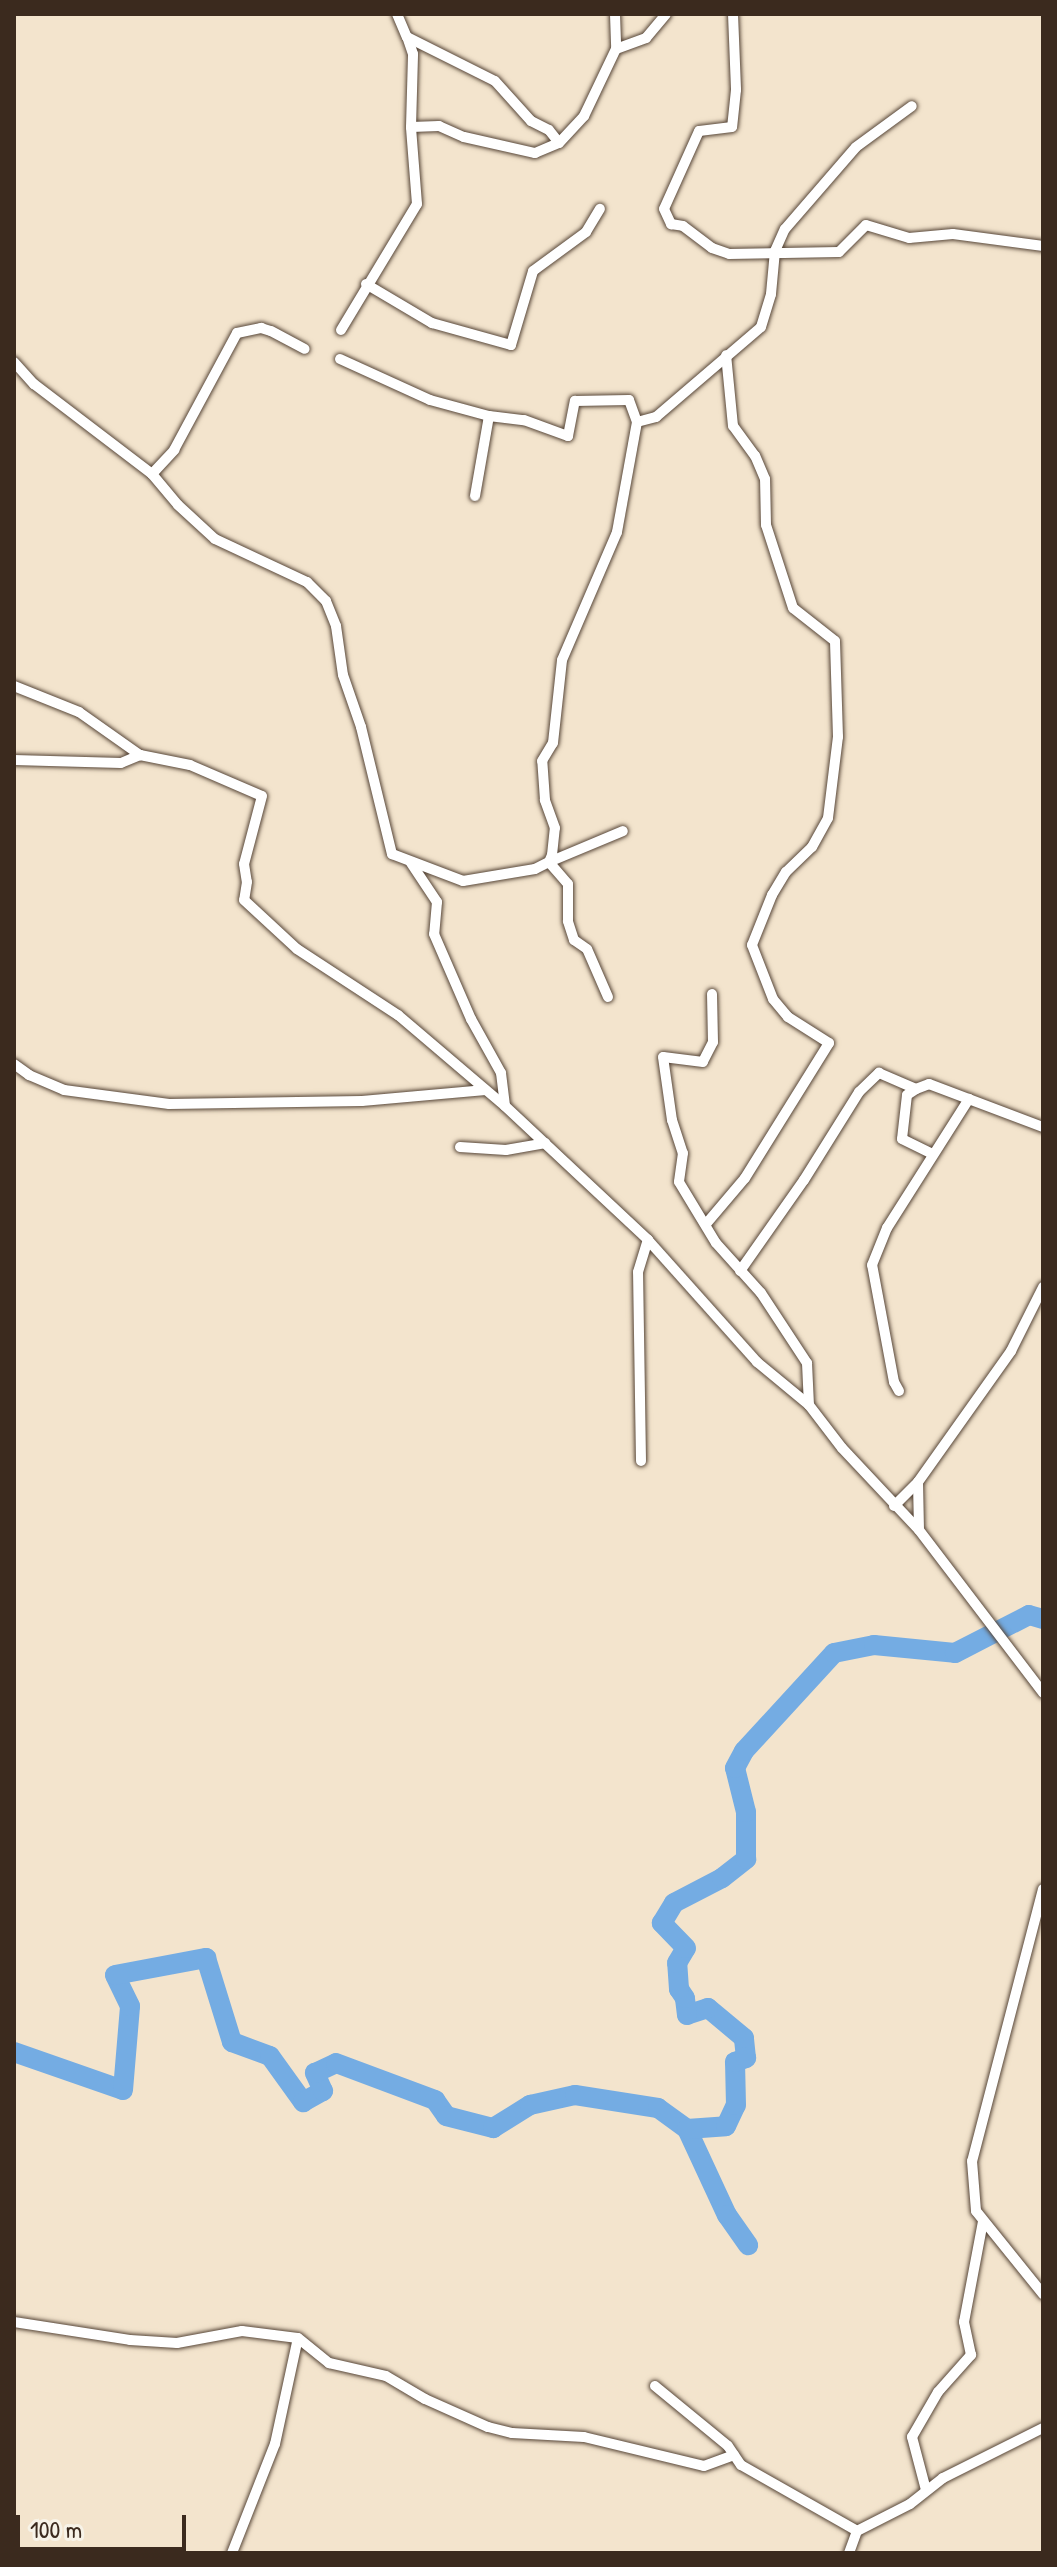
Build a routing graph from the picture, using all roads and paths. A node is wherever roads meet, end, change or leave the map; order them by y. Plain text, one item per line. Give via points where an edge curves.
1 (397, 14) edge
2 (615, 14) edge
3 (666, 14) edge
4 (733, 14) edge
5 (407, 37) junction
6 (616, 49) junction
7 (912, 106) dead end
8 (411, 127) junction
9 (559, 143) junction
10 (600, 209) dead end
11 (1043, 246) edge
12 (775, 251) junction
13 (366, 284) junction
14 (341, 330) dead end
15 (305, 349) dead end
16 (726, 355) junction
17 (340, 359) dead end
18 (14, 362) edge
19 (489, 416) junction
20 (637, 422) junction
21 (152, 474) junction
22 (475, 496) dead end
23 (14, 686) edge
24 (140, 755) junction
25 (14, 760) edge
26 (623, 831) dead end
27 (395, 854) junction
28 (549, 862) junction
29 (712, 994) dead end
30 (608, 997) dead end
31 (14, 1064) edge
32 (916, 1089) junction
33 (486, 1090) junction
34 (969, 1099) junction
35 (505, 1106) junction
36 (1043, 1127) edge
37 (545, 1143) junction
38 (460, 1147) dead end
39 (933, 1154) junction
40 (706, 1224) junction
41 (648, 1240) junction
42 (740, 1271) junction
43 (1043, 1287) edge
44 (899, 1391) dead end
45 (809, 1405) junction
46 (641, 1461) dead end
47 (918, 1482) junction
48 (894, 1506) junction
49 (919, 1530) junction
50 (1043, 1693) edge
51 (1043, 1889) edge
52 (983, 2221) junction
53 (1043, 2294) edge
54 (14, 2322) edge
55 (298, 2338) junction
56 (655, 2386) dead end
57 (1043, 2428) edge
58 (734, 2455) junction
59 (926, 2490) junction
60 (857, 2531) junction
61 (232, 2553) edge
62 (849, 2553) edge

1 - 5 street
2 - 6 street
3 - 6 street via 646,38
4 - 12 street via 732,127 699,131 664,209 671,224 683,226 712,248 729,254
5 - 8 street via 413,54
5 - 9 street via 495,81
6 - 9 street via 584,116
7 - 12 street via 856,147 785,229
8 - 9 street via 439,126 535,153
8 - 13 street via 417,204
10 - 13 street via 586,232 533,271 511,345 432,323
11 - 12 street via 953,234 909,238 866,225 839,252
12 - 16 street via 767,316 752,336
13 - 14 street
15 - 21 street via 261,328 237,333 174,450
16 - 20 street via 656,417
16 - 40 street via 733,426 765,479 766,525 793,608 835,641 838,737 828,818 812,847 772,895 752,945 773,999 788,1017 829,1043 745,1178
17 - 19 street via 430,400
18 - 21 street via 34,384
19 - 20 street via 524,420 568,436 575,401 629,400
19 - 22 street
20 - 28 street via 617,532 562,660 553,743 542,761 545,800 555,828
21 - 27 street via 215,539 307,582 326,601
23 - 24 street via 79,712
24 - 25 street via 121,763
24 - 33 street via 190,765 262,796 244,864 244,900 297,949 398,1015
26 - 28 street
27 - 28 street via 463,881
27 - 35 street via 416,865 421,882 437,902 434,934 501,1073
28 - 30 street via 568,884 574,940 587,949
29 - 40 street via 713,1042 703,1062 663,1057 672,1120 683,1153 679,1182
31 - 33 street via 64,1090 169,1104 362,1101
32 - 34 street via 929,1084
32 - 39 street via 907,1095 902,1139
32 - 42 street via 879,1073 859,1092
33 - 35 street
34 - 36 street
34 - 39 street
35 - 37 street
37 - 38 street via 506,1150
37 - 41 street
39 - 44 street via 887,1228 872,1265
40 - 42 street
41 - 45 street via 757,1362
41 - 46 street via 638,1272
42 - 45 street via 780,1319 807,1363
43 - 47 street via 1011,1351
45 - 48 street
47 - 48 street
47 - 49 street
48 - 49 street
49 - 50 street
51 - 52 street via 972,2161 976,2211
52 - 53 street
52 - 59 street via 964,2322 971,2355 938,2392 912,2437
54 - 55 street via 79,2335 177,2343 242,2331
55 - 58 street via 329,2363 386,2376 488,2427 584,2437 704,2466
55 - 61 street via 275,2444
56 - 58 street
57 - 59 street
58 - 60 street via 741,2465
59 - 60 street
60 - 62 street

